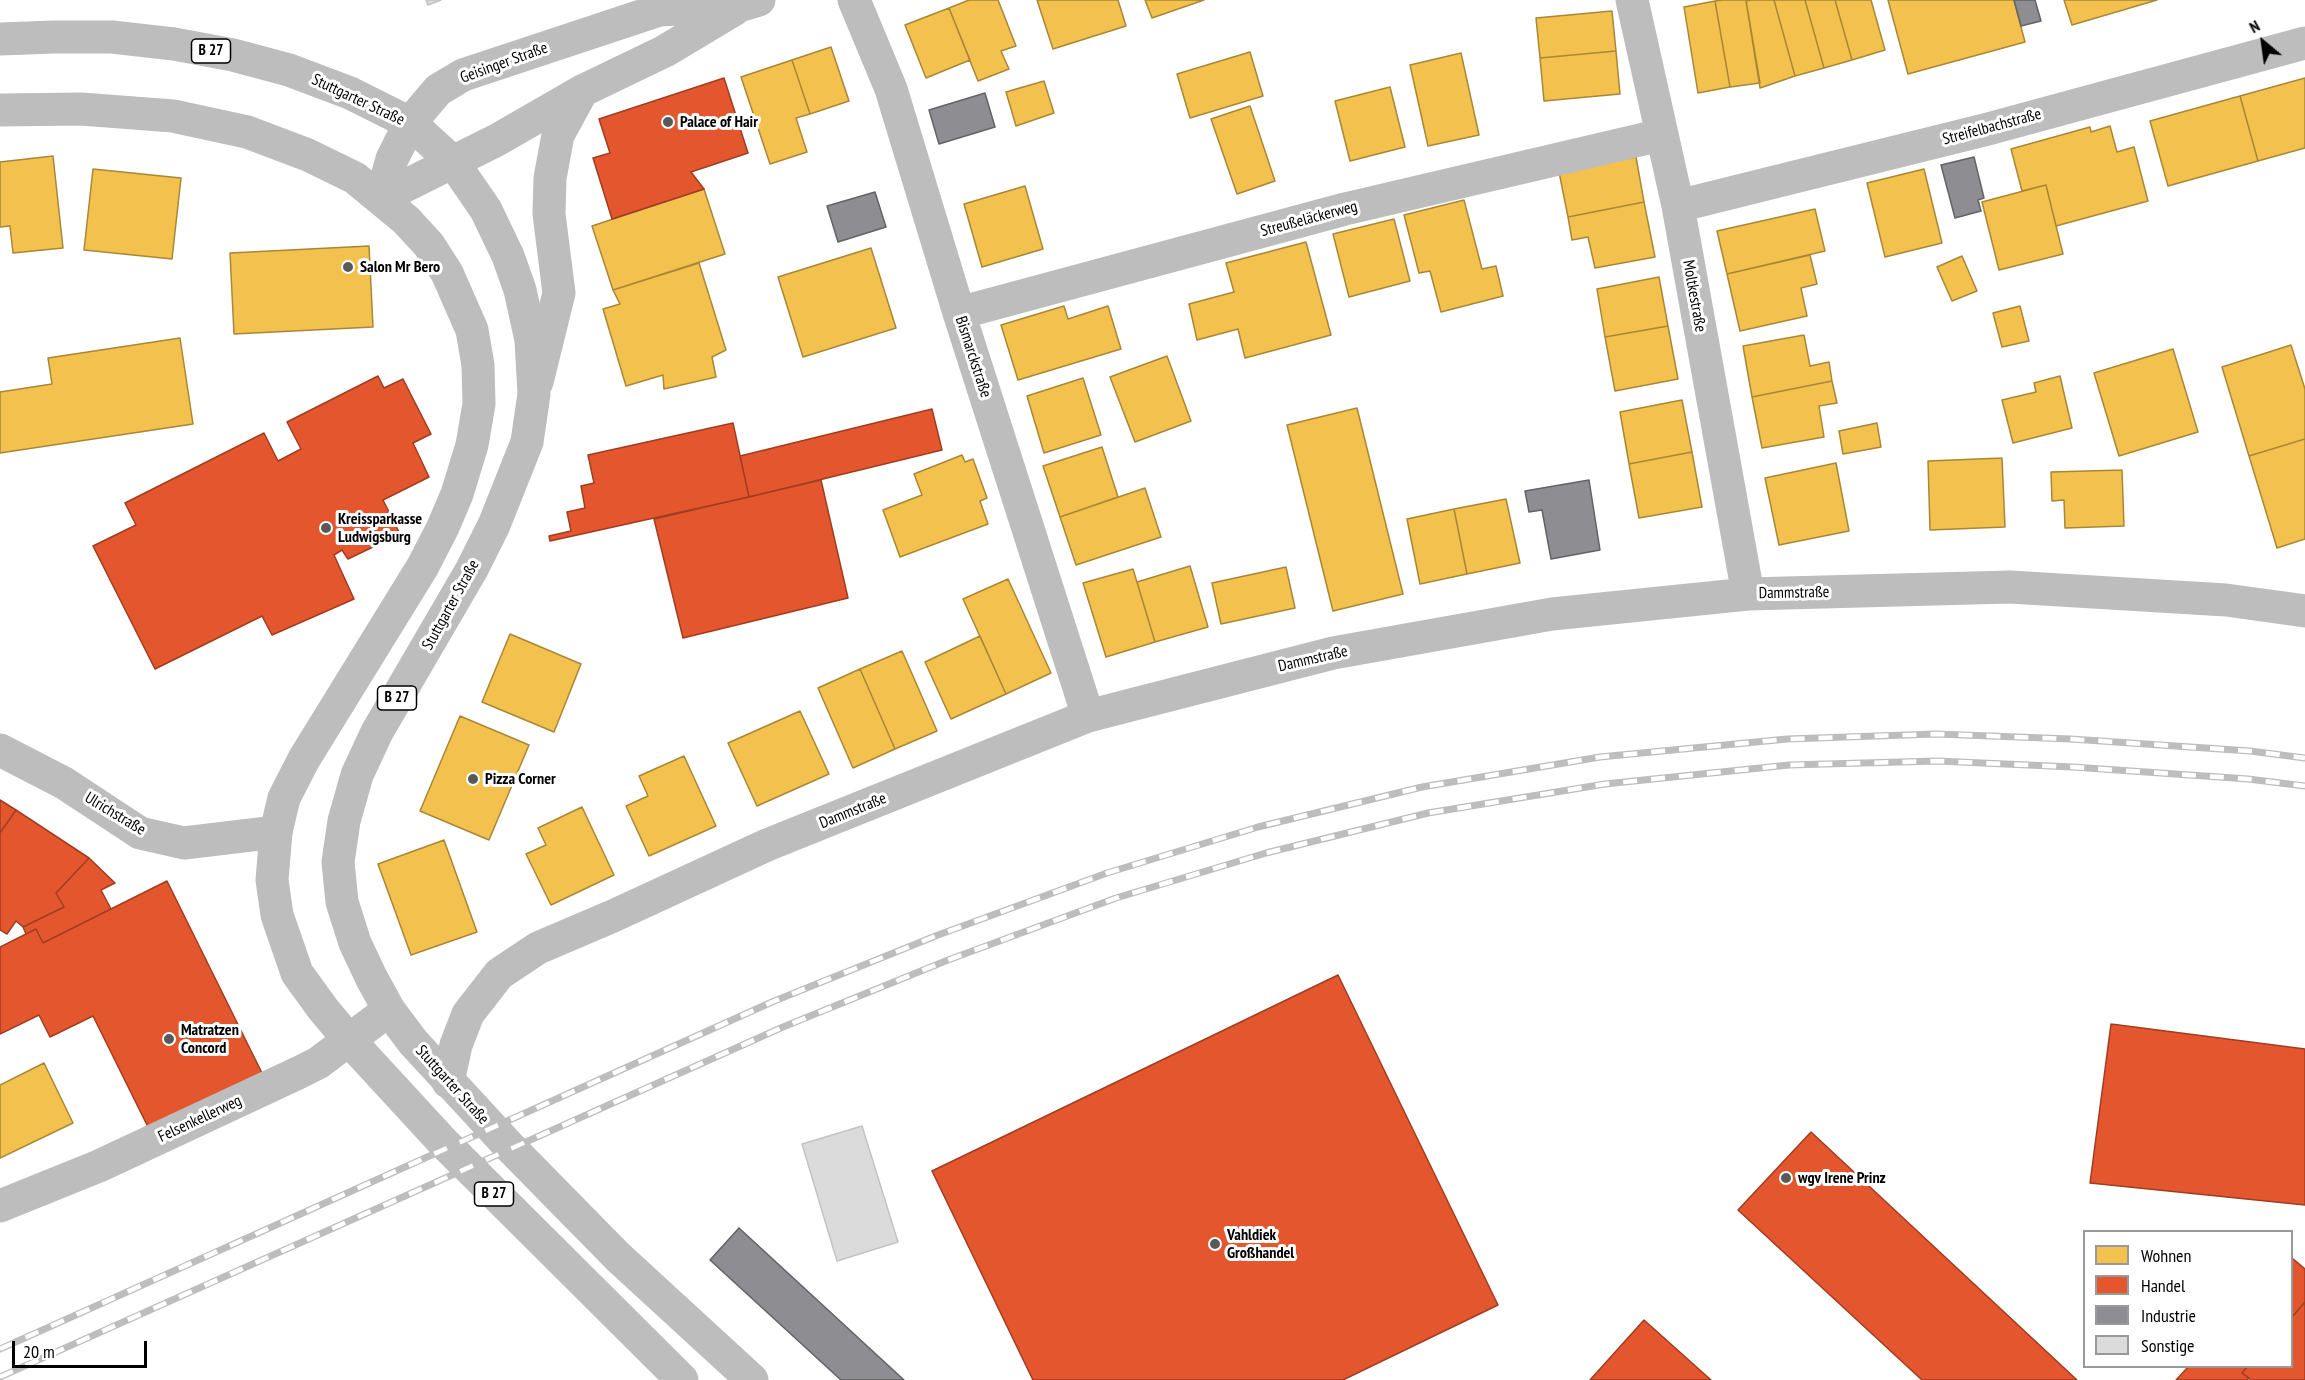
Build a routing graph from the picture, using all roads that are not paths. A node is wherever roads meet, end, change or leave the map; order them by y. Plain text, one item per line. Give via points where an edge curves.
1 (854, 0) edge
2 (1632, 0) edge
3 (749, 3) edge
4 (0, 39) edge
5 (2305, 43) edge
6 (582, 91) junction
7 (0, 110) edge
8 (410, 123) junction
9 (1661, 135) junction
10 (453, 162) junction
11 (381, 198) junction
12 (1678, 206) junction
13 (959, 312) junction
14 (534, 394) junction
15 (1749, 594) junction
16 (2305, 611) edge
17 (1088, 716) junction
18 (0, 750) edge
19 (276, 832) junction
20 (389, 1010) junction
21 (349, 1040) junction
22 (448, 1082) junction
23 (0, 1206) edge
24 (682, 1380) edge
25 (752, 1380) edge

1 - 13 street, Bismarckstraße via 891,89
2 - 9 street, Moltkestraße
3 - 6 street, Geisinger Straße via 665,51
3 - 8 street, Geisinger Straße via 659,10 481,68 438,90
4 - 8 street, Stuttgarter Straße / B 27 via 112,38 233,54 340,89
5 - 12 street, Streifelbachstraße via 1988,129
6 - 10 street, Geisinger Straße
6 - 14 street via 558,135 553,162 549,214 560,293
7 - 11 street, B 27 via 81,109 173,116 247,132 326,163
8 - 10 street, Stuttgarter Straße / B 27
8 - 11 street, Geisinger Straße via 392,159
9 - 12 street, Moltkestraße
9 - 13 street, Streußeläckerweg via 1345,209
10 - 11 street, Geisinger Straße
10 - 14 street, Stuttgarter Straße / B 27 via 486,210 520,290 531,340
11 - 19 street, B 27 via 429,245 463,306 478,365 479,404 472,445 443,527 304,759 284,798
12 - 15 street, Moltkestraße
13 - 17 street, Bismarckstraße
14 - 20 street, Stuttgarter Straße / B 27 via 527,442 494,525 377,732 357,775 344,821 339,862 342,902 355,943
15 - 16 street, Dammstraße via 2010,587 2226,600
15 - 17 street, Dammstraße via 1552,614 1333,653
17 - 22 street, Dammstraße via 767,845 538,948 499,974 468,1014
18 - 19 street, Ulrichstraße via 64,783 140,833 183,843
19 - 21 street, B 27 via 272,880 277,915 290,954 310,993
20 - 21 street, Felsenkellerweg
20 - 22 street, Stuttgarter Straße / B 27
21 - 23 street, Felsenkellerweg via 298,1074 99,1166
21 - 24 street, B 27 via 442,1141
22 - 25 street, Stuttgarter Straße / B 27 via 618,1257

